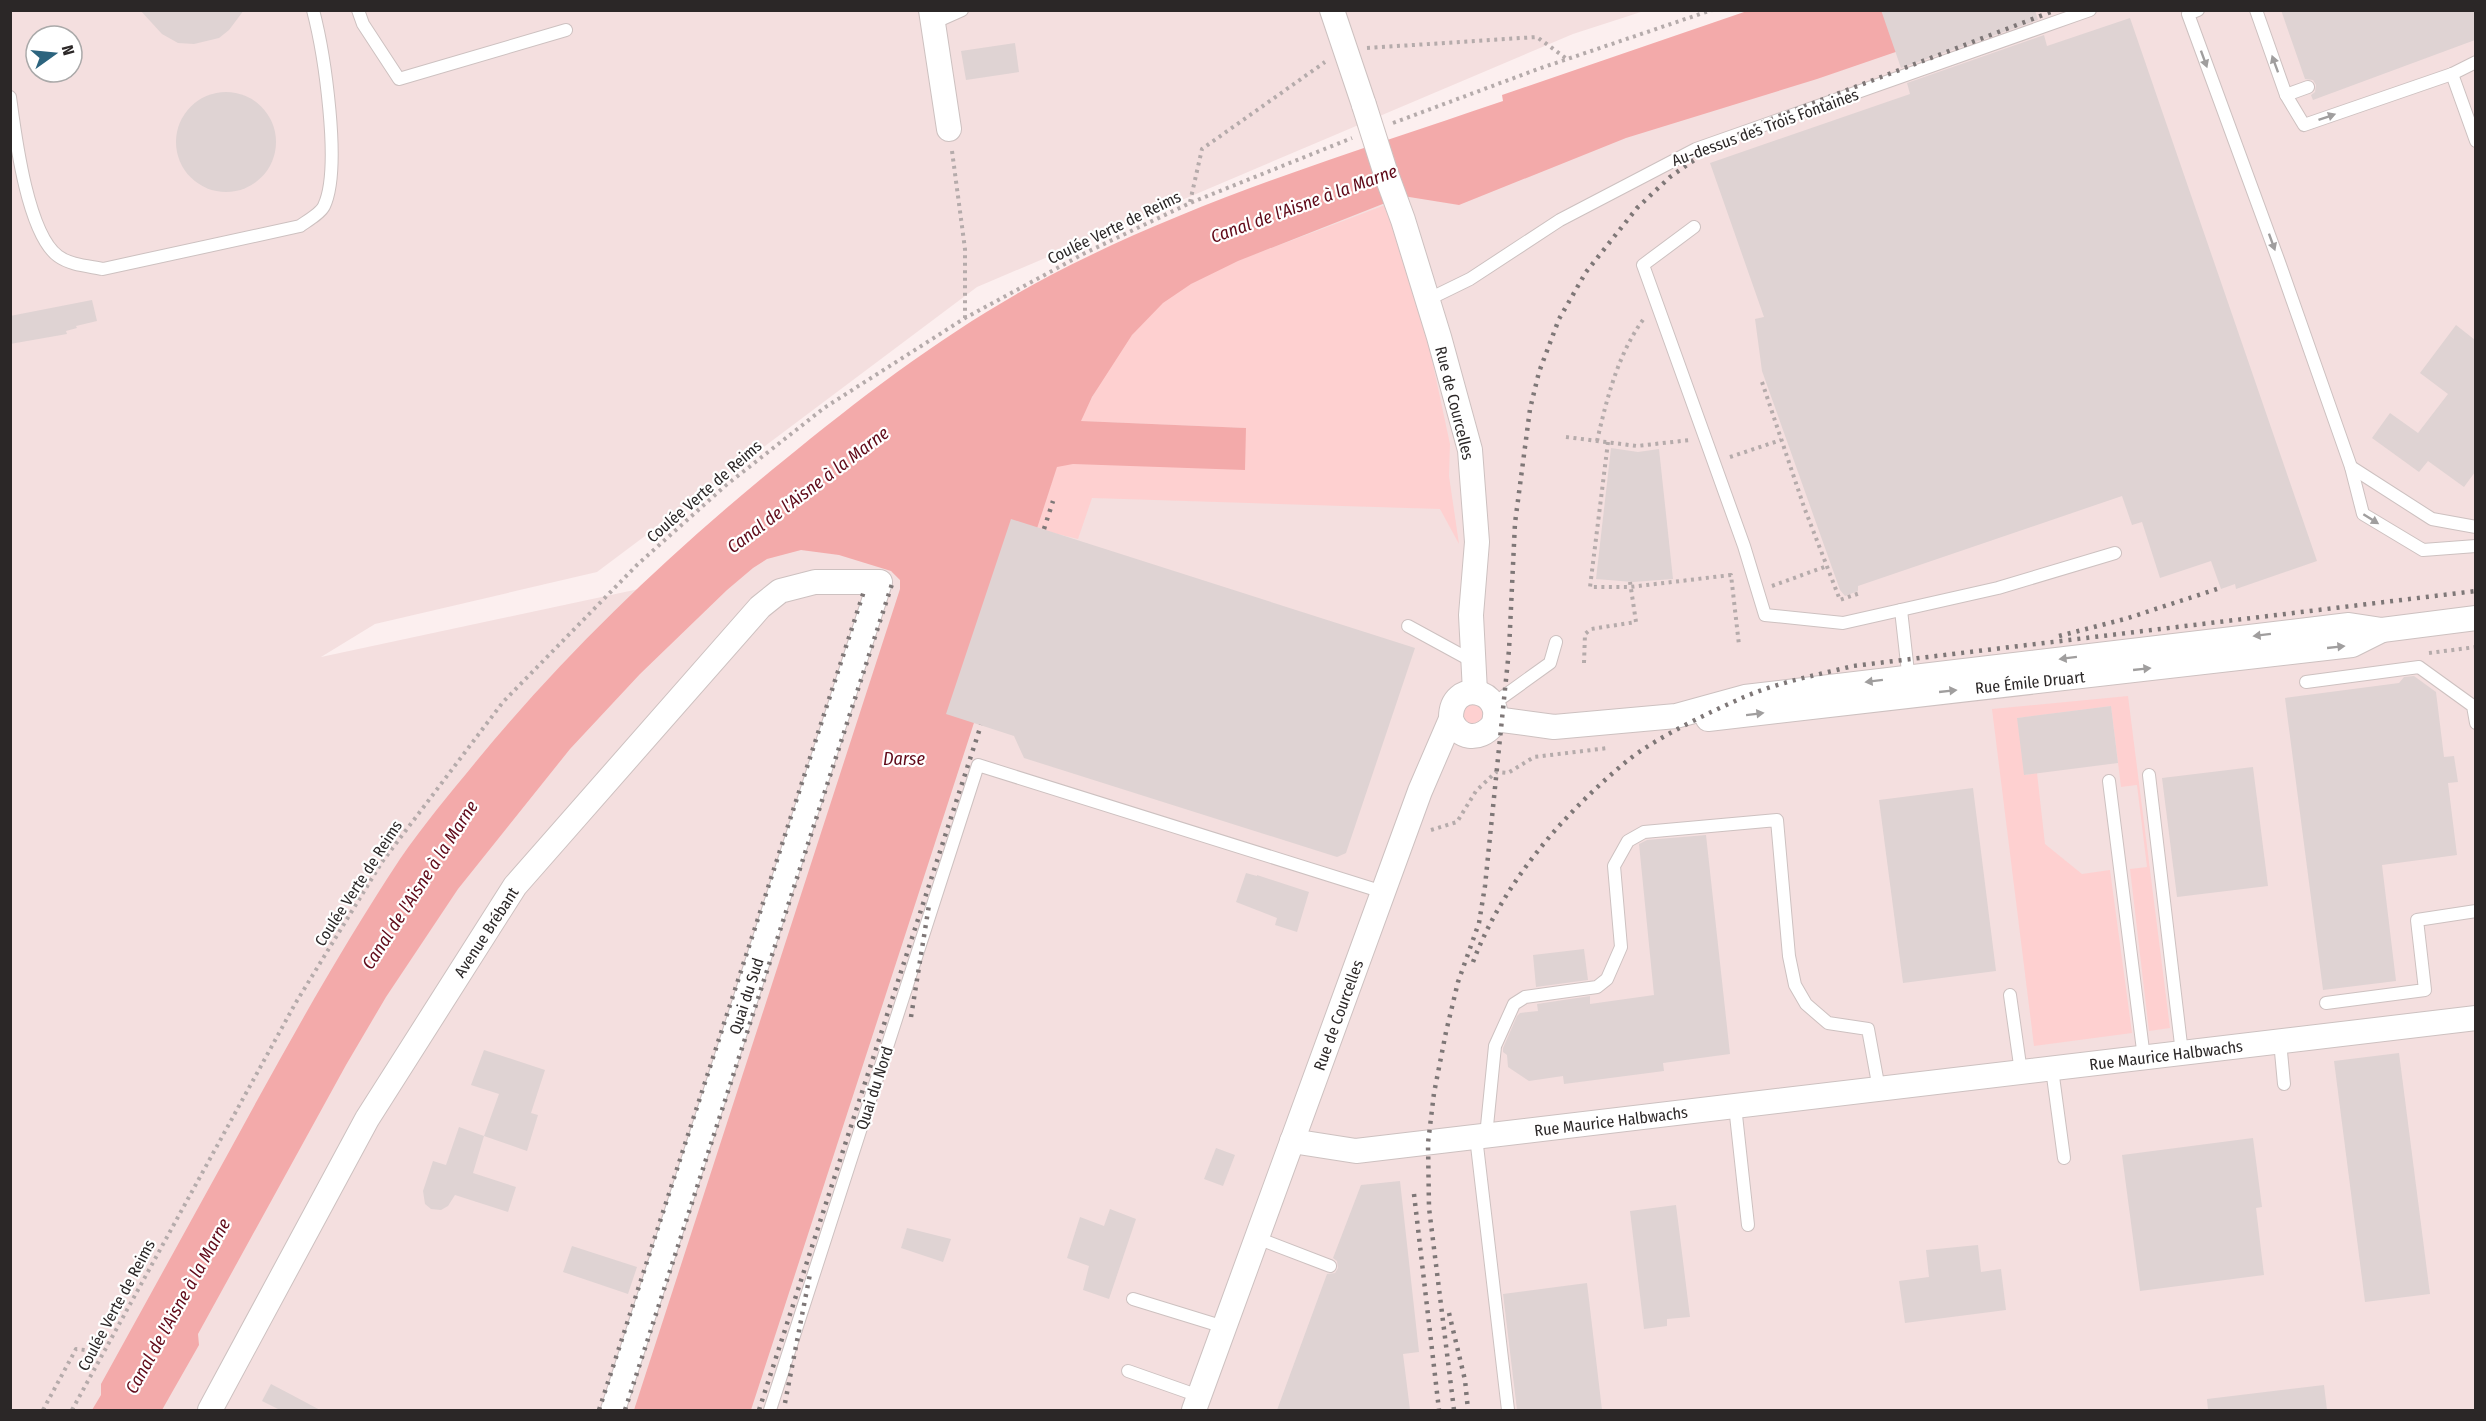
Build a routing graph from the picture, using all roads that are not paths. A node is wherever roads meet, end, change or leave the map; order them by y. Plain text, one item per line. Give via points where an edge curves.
1 (313, 10) edge
2 (358, 10) edge
3 (962, 10) edge
4 (1332, 10) edge
5 (2090, 10) edge
6 (2198, 10) edge
7 (2256, 10) edge
8 (932, 17) edge
9 (566, 30) dead end
10 (2475, 62) edge
11 (2452, 74) junction
12 (2308, 87) dead end
13 (2286, 95) junction
14 (10, 97) edge
15 (949, 129) road end
16 (2475, 141) edge
17 (1694, 227) dead end
18 (1427, 300) junction
19 (2351, 467) junction
20 (2475, 527) edge
21 (2475, 546) edge
22 (2115, 553) dead end
23 (880, 582) joint
24 (1901, 610) junction
25 (2475, 618) edge
26 (1408, 626) dead end
27 (1556, 642) dead end
28 (1474, 662) junction
29 (2306, 682) dead end
30 (1909, 686) junction
31 (1488, 705) junction
32 (1451, 719) junction
33 (2475, 723) edge
34 (1471, 737) junction
35 (2149, 776) dead end
36 (2109, 781) dead end
37 (1420, 791) junction
38 (1383, 892) junction
39 (2475, 911) edge
40 (2010, 995) dead end
41 (2326, 1003) dead end
42 (2475, 1018) edge
43 (2280, 1041) junction
44 (2182, 1053) junction
45 (2144, 1058) junction
46 (2052, 1069) junction
47 (2021, 1072) junction
48 (2284, 1084) dead end
49 (1879, 1089) junction
50 (1735, 1106) junction
51 (1481, 1137) junction
52 (1292, 1141) junction
53 (2064, 1158) dead end
54 (1748, 1225) dead end
55 (1257, 1238) junction
56 (1330, 1266) dead end
57 (1133, 1299) dead end
58 (1224, 1327) junction
59 (1128, 1371) dead end
60 (1196, 1403) edge
61 (210, 1410) edge
62 (613, 1410) edge
63 (770, 1410) edge
64 (1508, 1410) edge

1 - 14 lane via 322,47 333,169 324,207 300,226 103,269 58,256 44,237 32,209 19,160
2 - 9 lane via 399,79
3 - 8 lane
4 - 18 street, Rue de Courcelles, bridge
5 - 18 lane, Au-dessus des Trois Fontaines via 1696,149 1560,219 1470,279
6 -> 19 lane via 2188,14
13 -> 7 lane
8 - 15 street
10 - 11 lane
13 -> 11 lane via 2304,125
11 - 16 lane
12 - 13 lane
17 - 24 lane via 1643,265 1765,615 1844,623
18 - 28 street, Rue de Courcelles via 1470,450 1477,542 1471,615
19 - 20 lane via 2432,519
19 -> 21 lane via 2362,514 2423,550
22 - 24 lane via 1998,588
23 - 61 street, Avenue Brébant via 815,582 780,591 766,602 515,886 367,1119
23 - 62 street, Quai du Sud
24 - 30 lane
25 - 30 street, Rue Émile Druart via 2382,630 2352,645
26 - 28 lane
27 - 31 lane via 1550,663
28 - 31 street, Rue de Courcelles
29 - 33 lane via 2419,667 2473,706
30 - 31 street, Rue Émile Druart via 1696,721 1676,716 1554,727
31 - 32 street, Rue de Courcelles via 1463,694 1454,701
31 - 34 street, Rue de Courcelles via 1493,725 1484,734
32 - 34 street via 1458,731
32 - 37 street, Rue de Courcelles
34 - 37 street, Rue de Courcelles
35 - 44 lane
36 - 45 lane
37 - 38 street, Rue de Courcelles
38 - 52 street, Rue de Courcelles
38 - 63 lane, Quai du Nord via 978,765
39 - 41 lane via 2417,920 2425,990
40 - 47 lane
42 - 43 street, Rue Maurice Halbwachs
43 - 44 street, Rue Maurice Halbwachs
43 - 48 lane
44 - 45 street, Rue Maurice Halbwachs
45 - 46 street, Rue Maurice Halbwachs
46 - 47 street, Rue Maurice Halbwachs
46 - 53 lane
47 - 49 street, Rue Maurice Halbwachs
49 - 50 street, Rue Maurice Halbwachs
49 - 51 lane via 1868,1029 1828,1023 1806,1004 1795,985 1778,820 1644,832 1628,841 1614,866 1621,947 1607,979 1597,987 1525,998 1514,1004 1495,1046
50 - 51 street, Rue Maurice Halbwachs
50 - 54 lane
51 - 52 street, Rue Maurice Halbwachs via 1356,1151
51 - 64 lane
52 - 55 street, Rue de Courcelles
55 - 56 lane
55 - 58 street, Rue de Courcelles
57 - 58 lane
58 - 60 street, Rue de Courcelles
59 - 60 lane, Rue de Courcelles

